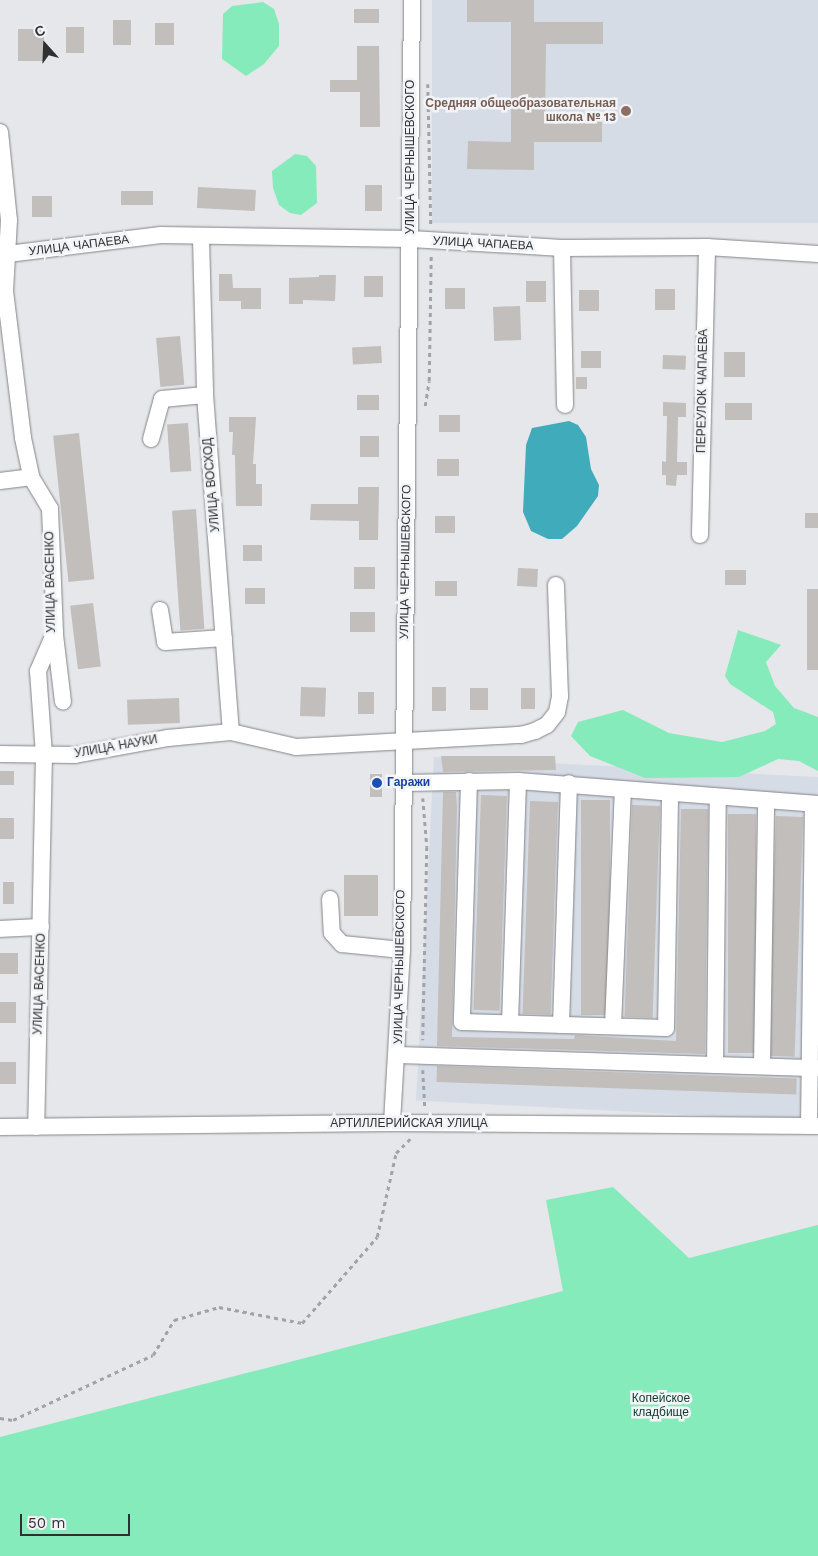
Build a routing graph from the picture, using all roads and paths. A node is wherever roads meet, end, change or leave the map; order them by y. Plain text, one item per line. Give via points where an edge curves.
1 (412, 0) edge
2 (428, 78) dead end
3 (0, 132) edge
4 (201, 238) junction
5 (411, 239) junction
6 (431, 242) junction
7 (707, 247) junction
8 (562, 248) junction
9 (818, 254) edge
10 (5, 255) edge
11 (204, 395) junction
12 (565, 405) dead end
13 (423, 412) dead end
14 (151, 439) dead end
15 (31, 477) junction
16 (0, 481) edge
17 (700, 535) dead end
18 (556, 585) dead end
19 (160, 610) dead end
20 (55, 632) junction
21 (224, 638) junction
22 (63, 702) dead end
23 (231, 732) junction
24 (403, 741) junction
25 (0, 754) edge
26 (44, 754) junction
27 (518, 780) junction
28 (469, 781) junction
29 (402, 782) junction
30 (421, 782) junction
31 (569, 783) junction
32 (623, 790) junction
33 (670, 793) junction
34 (718, 798) junction
35 (766, 801) junction
36 (815, 804) edge
37 (330, 899) dead end
38 (42, 927) junction
39 (0, 929) edge
40 (402, 950) junction
41 (510, 1023) junction
42 (561, 1025) junction
43 (613, 1026) junction
44 (398, 1055) junction
45 (423, 1056) junction
46 (715, 1065) junction
47 (762, 1066) junction
48 (814, 1068) edge
49 (392, 1123) junction
50 (425, 1124) junction
51 (813, 1126) edge
52 (0, 1127) edge
53 (36, 1127) junction
54 (0, 1418) edge

1 - 5 street, УЛИЦА ЧЕРНЫШЕВСКОГО
2 - 6 path
3 - 10 street, УЛИЦА ВАСЕНКО
4 - 5 street, УЛИЦА ЧАПАЕВА
4 - 10 street, УЛИЦА ЧАПАЕВА via 161,236
4 - 11 street, УЛИЦА ВОСХОД
5 - 6 street, УЛИЦА ЧАПАЕВА
5 - 24 street, УЛИЦА ЧЕРНЫШЕВСКОГО
6 - 8 street, УЛИЦА ЧАПАЕВА
6 - 13 path via 429,381
7 - 8 street, УЛИЦА ЧАПАЕВА
7 - 9 street, УЛИЦА ЧАПАЕВА
7 - 17 street, ПЕРЕУЛОК ЧАПАЕВА
8 - 12 street
10 - 15 street, УЛИЦА ВАСЕНКО via 5,290 23,438
11 - 14 street via 162,399
11 - 21 street, УЛИЦА ВОСХОД
15 - 16 street
15 - 20 street, УЛИЦА ВАСЕНКО via 50,509
18 - 24 street, УЛИЦА НАУКИ via 560,696 557,712 548,725 521,735
19 - 21 street via 165,642
20 - 22 street
20 - 26 street, УЛИЦА ВАСЕНКО via 38,670
21 - 23 street, УЛИЦА ВОСХОД
23 - 24 street, УЛИЦА НАУКИ via 296,747
23 - 26 street, УЛИЦА НАУКИ via 168,738 75,755
24 - 29 street, УЛИЦА ЧЕРНЫШЕВСКОГО
25 - 26 street, УЛИЦА НАУКИ
26 - 38 street, УЛИЦА ВАСЕНКО
27 - 28 street
27 - 31 street
27 - 41 street
28 - 30 street
28 - 41 street via 462,1022
29 - 30 street
29 - 40 street, УЛИЦА ЧЕРНЫШЕВСКОГО
30 - 45 path via 428,847
31 - 32 street
31 - 42 street
32 - 33 street
32 - 43 street
33 - 34 street
33 - 43 street via 666,1028
34 - 35 street
34 - 46 street
35 - 36 street
35 - 47 street
36 - 48 street
37 - 40 street via 332,933 342,944
38 - 39 street
38 - 53 street, УЛИЦА ВАСЕНКО
40 - 44 street, УЛИЦА ЧЕРНЫШЕВСКОГО
41 - 42 street
42 - 43 street
44 - 45 street
44 - 49 street, УЛИЦА ЧЕРНЫШЕВСКОГО
45 - 46 street
45 - 50 path
46 - 47 street
47 - 48 street
48 - 51 street
49 - 50 street, АРТИЛЛЕРИЙСКАЯ УЛИЦА
49 - 53 street, АРТИЛЛЕРИЙСКАЯ УЛИЦА
50 - 51 street, АРТИЛЛЕРИЙСКАЯ УЛИЦА
50 - 54 path via 396,1153 377,1237 302,1323 220,1307 174,1320 153,1355 13,1420
52 - 53 street, АРТИЛЛЕРИЙСКАЯ УЛИЦА

